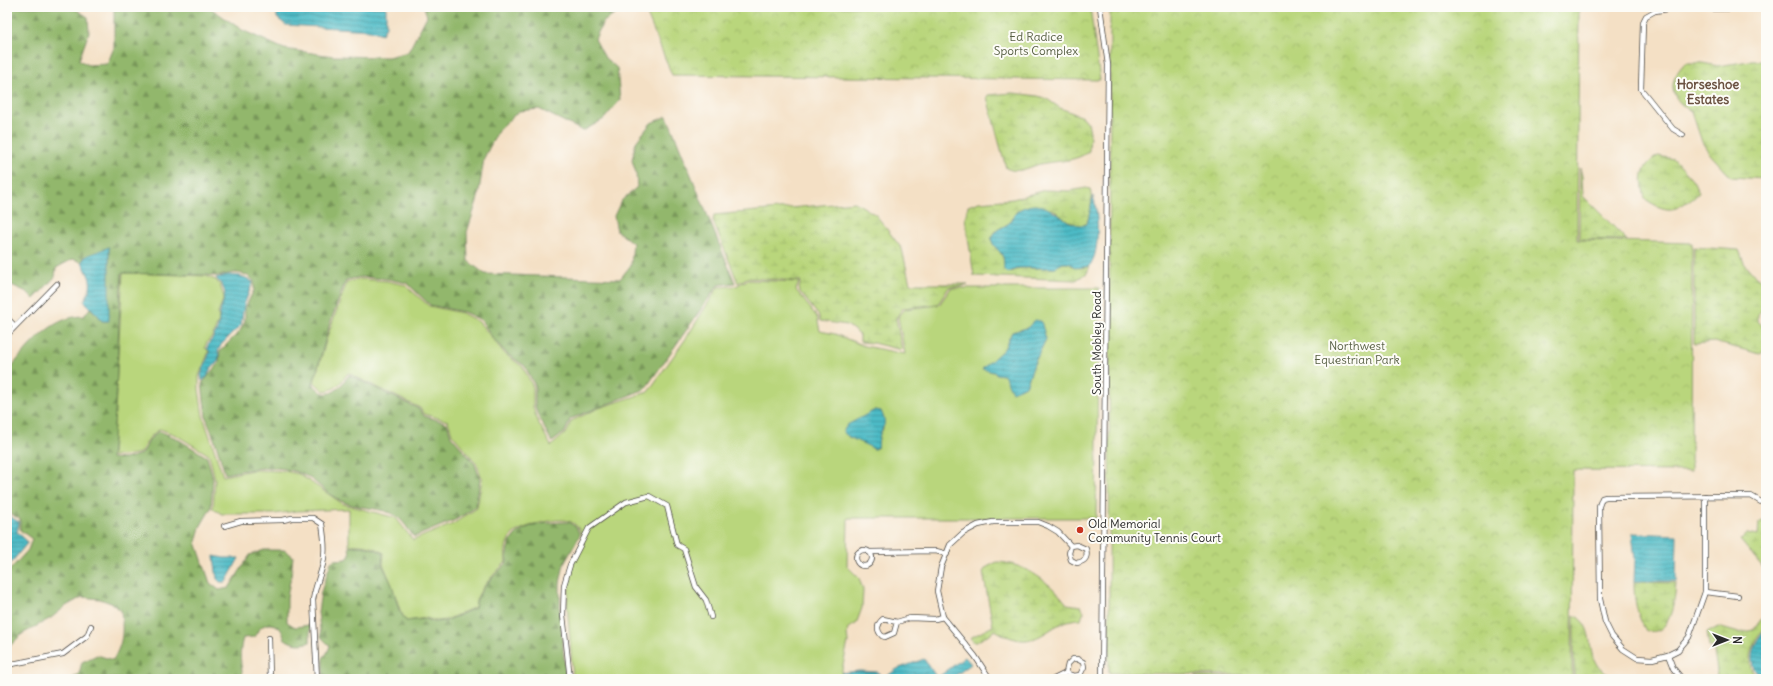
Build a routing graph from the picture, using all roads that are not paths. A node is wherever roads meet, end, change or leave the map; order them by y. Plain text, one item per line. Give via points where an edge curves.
1 (1100, 7) edge
2 (1766, 8) edge
3 (1683, 135) dead end
4 (57, 284) dead end
5 (7, 318) edge
6 (15, 326) junction
7 (7, 334) edge
8 (1705, 496) junction
9 (1761, 502) dead end
10 (224, 526) dead end
11 (1071, 546) junction
12 (869, 552) dead end
13 (947, 554) junction
14 (1705, 592) junction
15 (1738, 596) dead end
16 (711, 617) dead end
17 (943, 617) junction
18 (897, 622) junction
19 (91, 626) dead end
20 (269, 638) dead end
21 (1668, 655) junction
22 (7, 665) edge
23 (1066, 673) junction
24 (270, 679) edge
25 (317, 679) edge
26 (570, 679) edge
27 (990, 679) edge
28 (1054, 679) edge
29 (1102, 679) edge
30 (1682, 679) edge

1 - 29 street, South Mobley Road via 1108,65
2 - 3 street via 1682,7 1655,11 1646,16 1643,22 1641,89 1673,129
4 - 6 street
5 - 6 street
6 - 7 street
8 - 9 street via 1751,496
8 - 14 street
8 - 21 street via 1606,497 1602,498 1599,506 1600,599 1605,622 1623,650 1637,658 1652,659
10 - 25 street via 241,521 292,518 313,518 322,524 324,562 313,600
11 - 11 street via 1071,560 1077,563 1086,559 1086,549
11 - 13 street via 1058,532 1038,522 993,522 978,525 963,533 950,545
12 - 13 street via 936,551
13 - 17 street via 941,567 937,591
14 - 15 street
14 - 21 street via 1689,637 1678,650
16 - 26 street via 706,600 696,587 684,549 677,544 666,506 650,496 626,502 589,528 570,565 564,585 563,615
17 - 18 street via 910,618
17 - 27 street
18 - 18 street via 884,619 878,630 882,636 890,636 894,633
19 - 22 street via 87,636 64,654
20 - 24 street
21 - 30 street via 1673,668
23 - 23 street via 1080,675 1084,667 1083,662 1077,658 1073,659 1068,664
23 - 28 street

